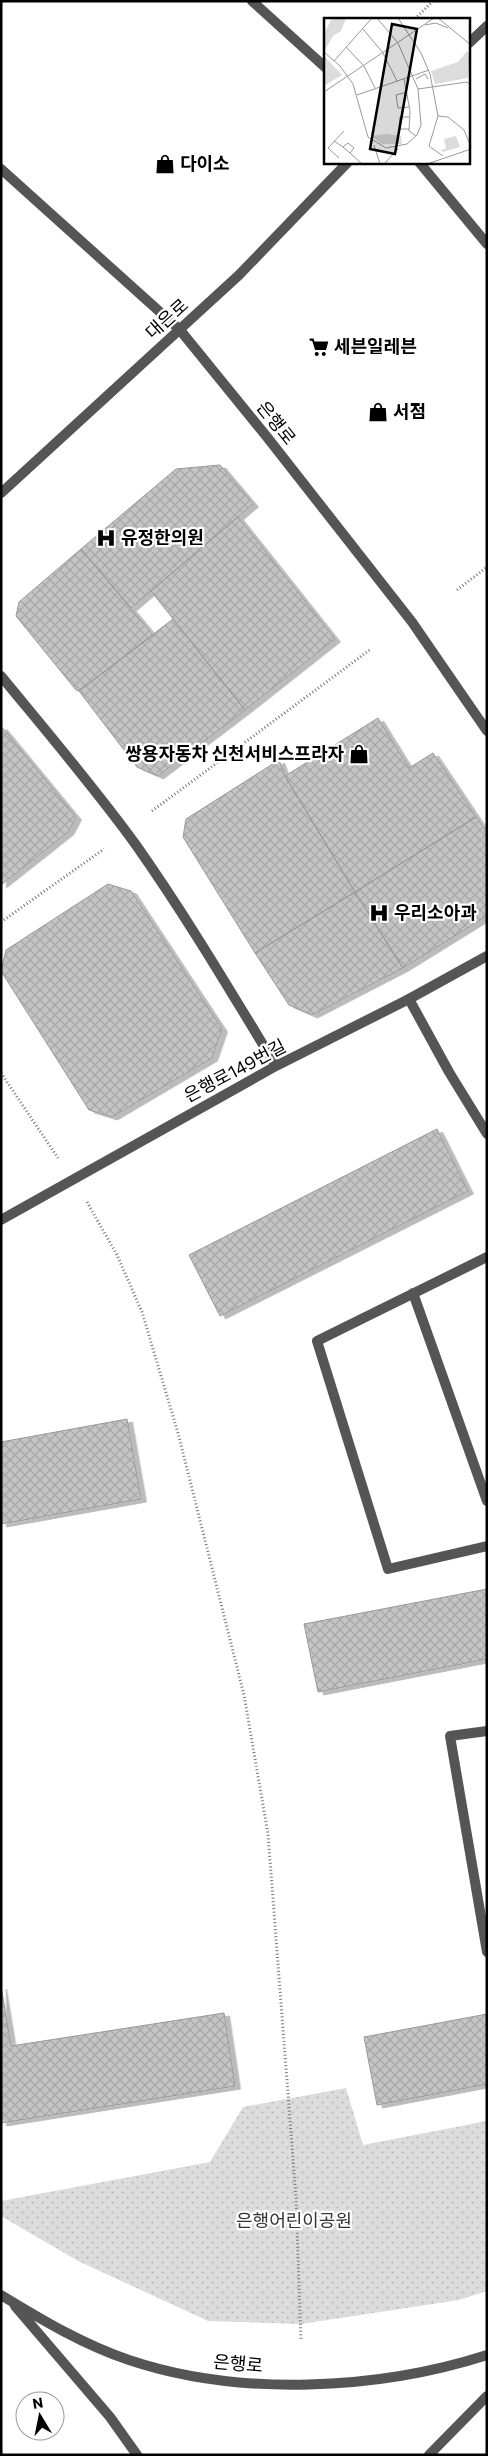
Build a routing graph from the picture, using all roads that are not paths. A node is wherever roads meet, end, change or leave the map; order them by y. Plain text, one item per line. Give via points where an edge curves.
1 (252, 1) edge
2 (487, 26) edge
3 (470, 42) edge
4 (324, 66) edge
5 (346, 164) edge
6 (421, 164) edge
7 (1, 169) edge
8 (487, 244) edge
9 (180, 330) junction
10 (1, 493) edge
11 (1, 676) edge
12 (487, 731) edge
13 (487, 956) edge
14 (409, 999) junction
15 (276, 1066) junction
16 (487, 1134) edge
17 (1, 1220) edge
18 (487, 1257) edge
19 (413, 1293) junction
20 (487, 1501) edge
21 (487, 1546) edge
22 (487, 1731) edge
23 (487, 1952) edge
24 (5, 2297) edge
25 (487, 2355) edge
26 (487, 2396) edge
27 (137, 2455) edge
28 (429, 2455) edge

1 - 4 street
2 - 3 street
5 - 9 street, 대은로 via 239,275
6 - 8 street
7 - 9 street, 은행로
9 - 10 street, 대은로
9 - 12 street, 은행로 via 412,622
11 - 15 street via 135,845
13 - 14 street, 은행로149번길
14 - 15 street, 은행로149번길
14 - 16 street
15 - 17 street, 은행로149번길
18 - 19 street
19 - 20 street
19 - 21 street via 317,1341 388,1569
22 - 23 street via 450,1736
24 - 25 street, 은행로 via 90,2345 128,2360 155,2368 241,2382 348,2384 448,2368
24 - 27 street via 110,2417
26 - 28 street

